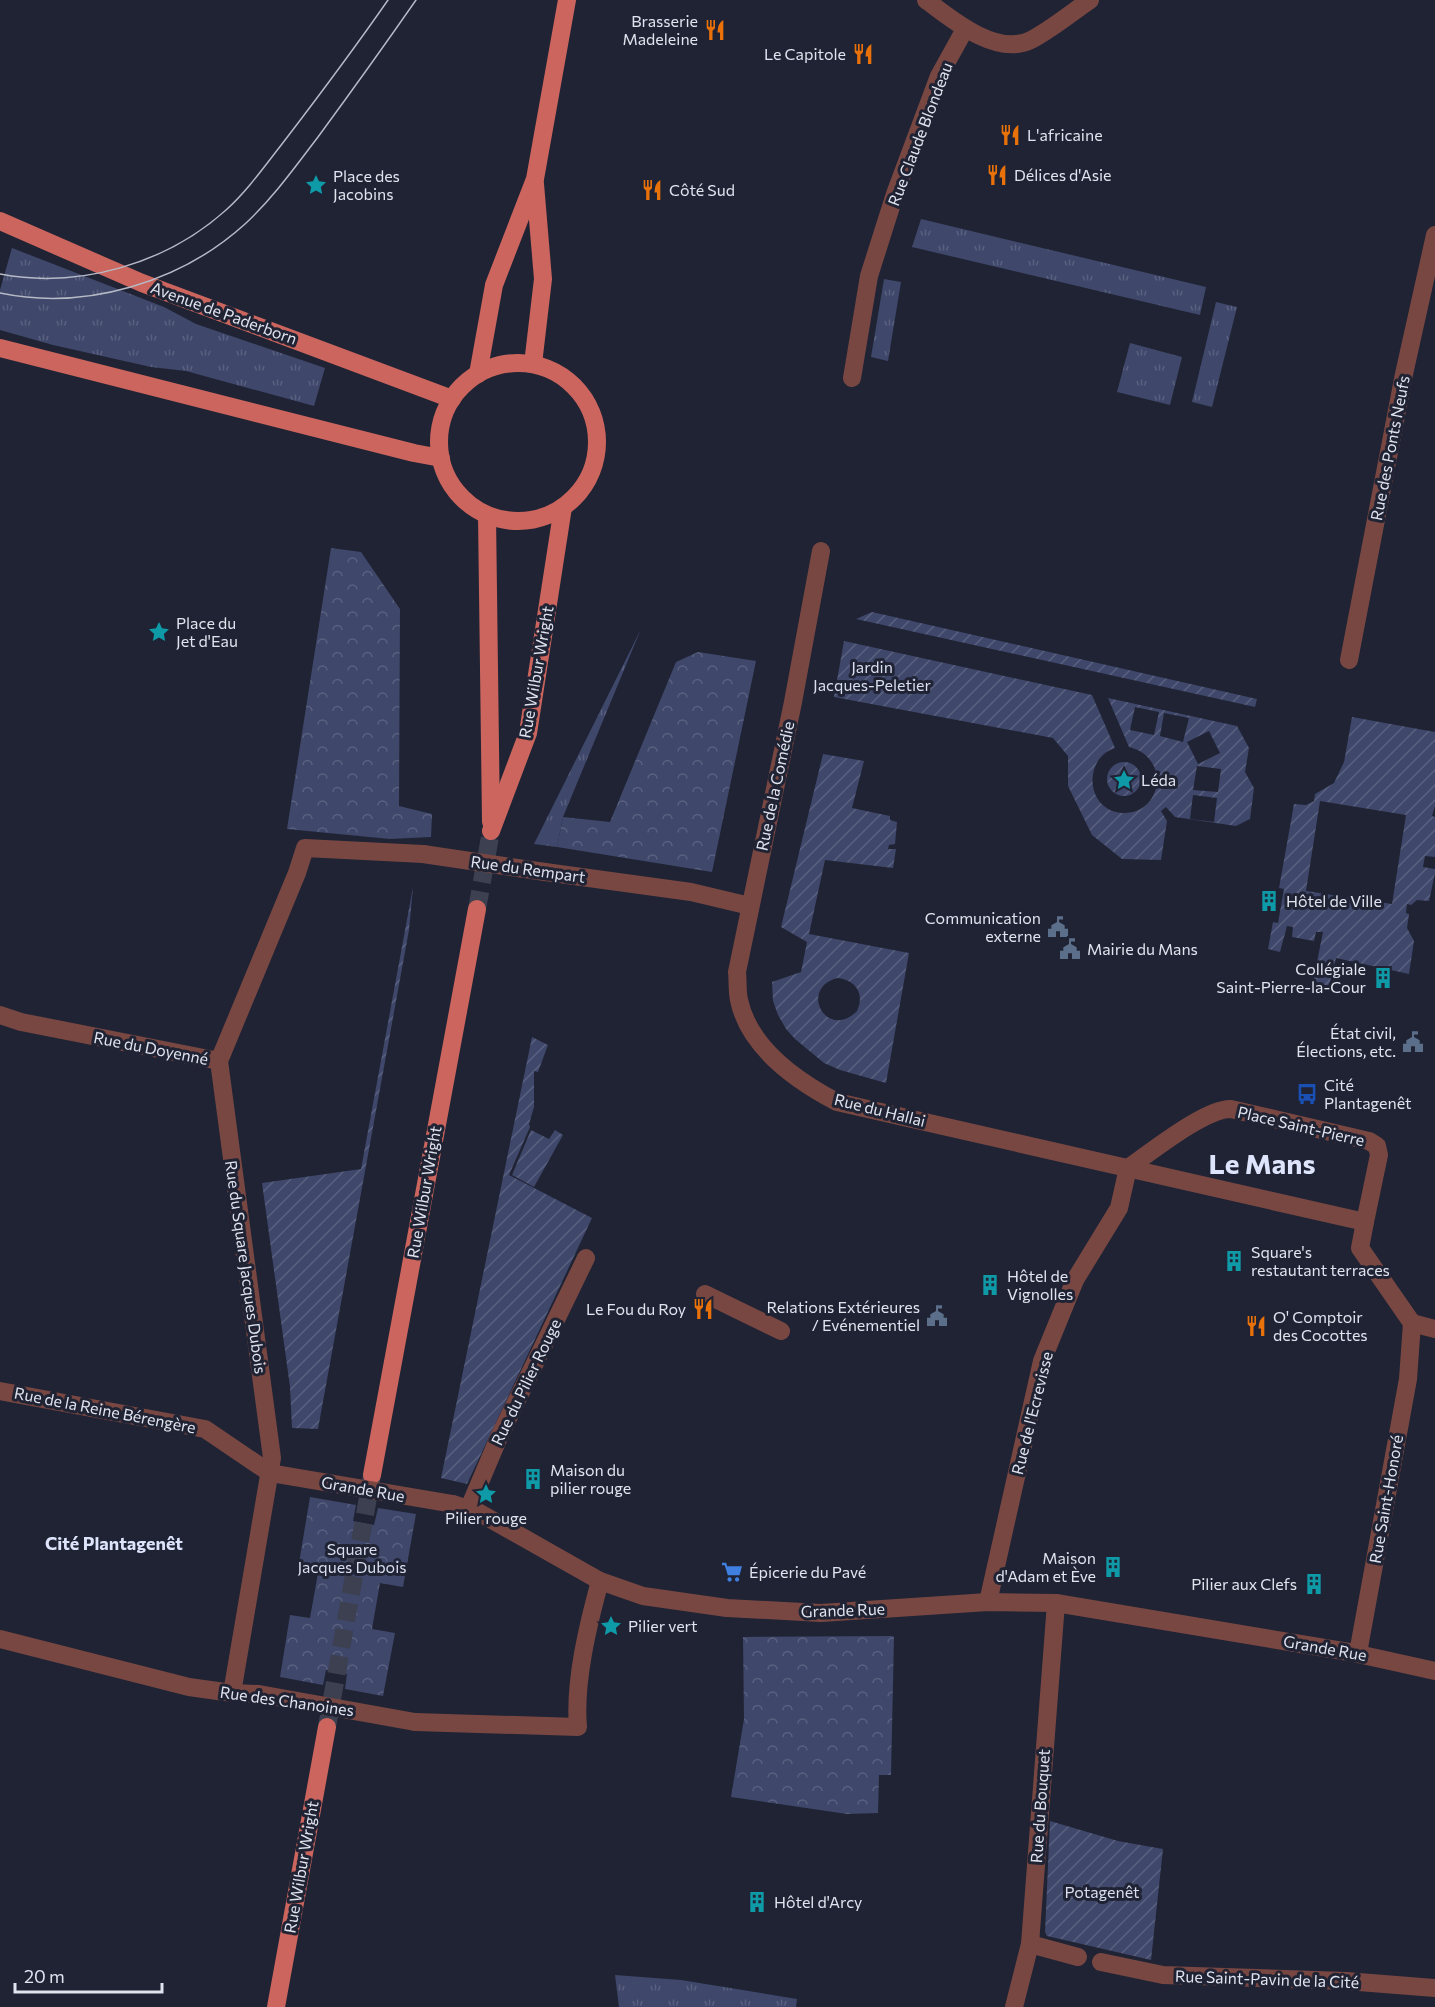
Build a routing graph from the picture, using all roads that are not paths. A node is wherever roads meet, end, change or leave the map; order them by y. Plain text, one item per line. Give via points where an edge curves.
1 (567, 0) edge
2 (926, 0) edge
3 (1090, 0) edge
4 (965, 29) junction
5 (535, 179) junction
6 (0, 221) edge
7 (1435, 235) edge
8 (0, 348) edge
9 (533, 364) junction
10 (478, 374) junction
11 (852, 378) dead end
12 (452, 399) junction
13 (441, 458) junction
14 (563, 507) junction
15 (487, 515) junction
16 (821, 551) dead end
17 (1349, 660) dead end
18 (304, 848) joint
19 (750, 906) junction
20 (477, 909) tunnel mouth
21 (0, 1015) edge
22 (746, 1020) joint
23 (219, 1061) junction
24 (1128, 1168) junction
25 (1365, 1222) junction
26 (586, 1258) dead end
27 (705, 1294) dead end
28 (1412, 1323) junction
29 (1435, 1329) edge
30 (781, 1331) dead end
31 (0, 1391) edge
32 (270, 1473) junction
33 (372, 1476) tunnel mouth
34 (461, 1506) junction
35 (600, 1581) junction
36 (988, 1602) junction
37 (1056, 1603) junction
38 (0, 1640) edge
39 (1358, 1653) junction
40 (1435, 1671) edge
41 (232, 1693) junction
42 (327, 1727) tunnel mouth
43 (1030, 1944) junction
44 (1078, 1957) dead end
45 (1101, 1962) dead end
46 (1435, 1989) edge
47 (276, 2007) edge
48 (1014, 2007) edge

1 - 5 main road
2 - 4 street
3 - 4 street via 1030,41 998,43
4 - 11 street, Rue Claude Blondeau via 939,76 892,204 869,276
5 - 9 main road via 543,279
5 - 10 main road via 494,285
6 - 12 main road, Avenue de Paderborn via 142,283
7 - 17 street, Rue des Ponts Neufs
8 - 13 main road
9 - 10 main road via 506,364
9 - 14 main road via 559,374 577,389 596,426 593,467 582,488
10 - 12 main road
12 - 13 main road via 441,423
13 - 15 main road via 454,489
14 - 15 main road via 529,520 503,520
14 - 15 main road, Rue Wilbur Wright via 528,733 490,834
16 - 19 street, Rue de la Comédie
18 - 19 street, Rue du Rempart, bridge via 423,854 691,892
18 - 23 street, Rue du Doyenné
19 - 22 street, Rue de la Comédie via 737,972 739,1000
20 - 33 main road, Rue Wilbur Wright
21 - 23 street, Rue du Doyenné
22 - 24 street, Rue du Hallai via 773,1058 815,1091 837,1102
23 - 32 street, Rue du Square Jacques Dubois via 272,1458
24 - 25 street
24 - 25 street, Place Saint-Pierre via 1213,1112 1231,1109 1377,1146 1379,1155
24 - 36 street, Rue de l'Ecrevisse via 1119,1209 1075,1280 1042,1361
25 - 28 street, Place Saint-Pierre via 1360,1248
26 - 34 street, Rue du Pilier Rouge
27 - 30 street
28 - 29 street
28 - 39 street, Rue Saint-Honoré via 1408,1379
31 - 32 street, Rue de la Reine Bérengère via 205,1429
32 - 34 street, Grande Rue, bridge
32 - 41 street
34 - 35 street, Grande Rue
35 - 36 street, Grande Rue via 643,1596 727,1608 821,1613
35 - 41 street, Rue des Chanoines, bridge via 588,1623 576,1708 578,1727 416,1722 259,1694
36 - 37 street, Grande Rue
37 - 39 street, Grande Rue
37 - 43 street, Rue du Bouquet
38 - 41 street, Rue des Chanoines via 189,1687
39 - 40 street, Grande Rue
42 - 47 main road, Rue Wilbur Wright
43 - 44 street
43 - 48 street, Rue du Bouquet
45 - 46 street, Rue Saint-Pavin de la Cité via 1163,1975 1346,1981

